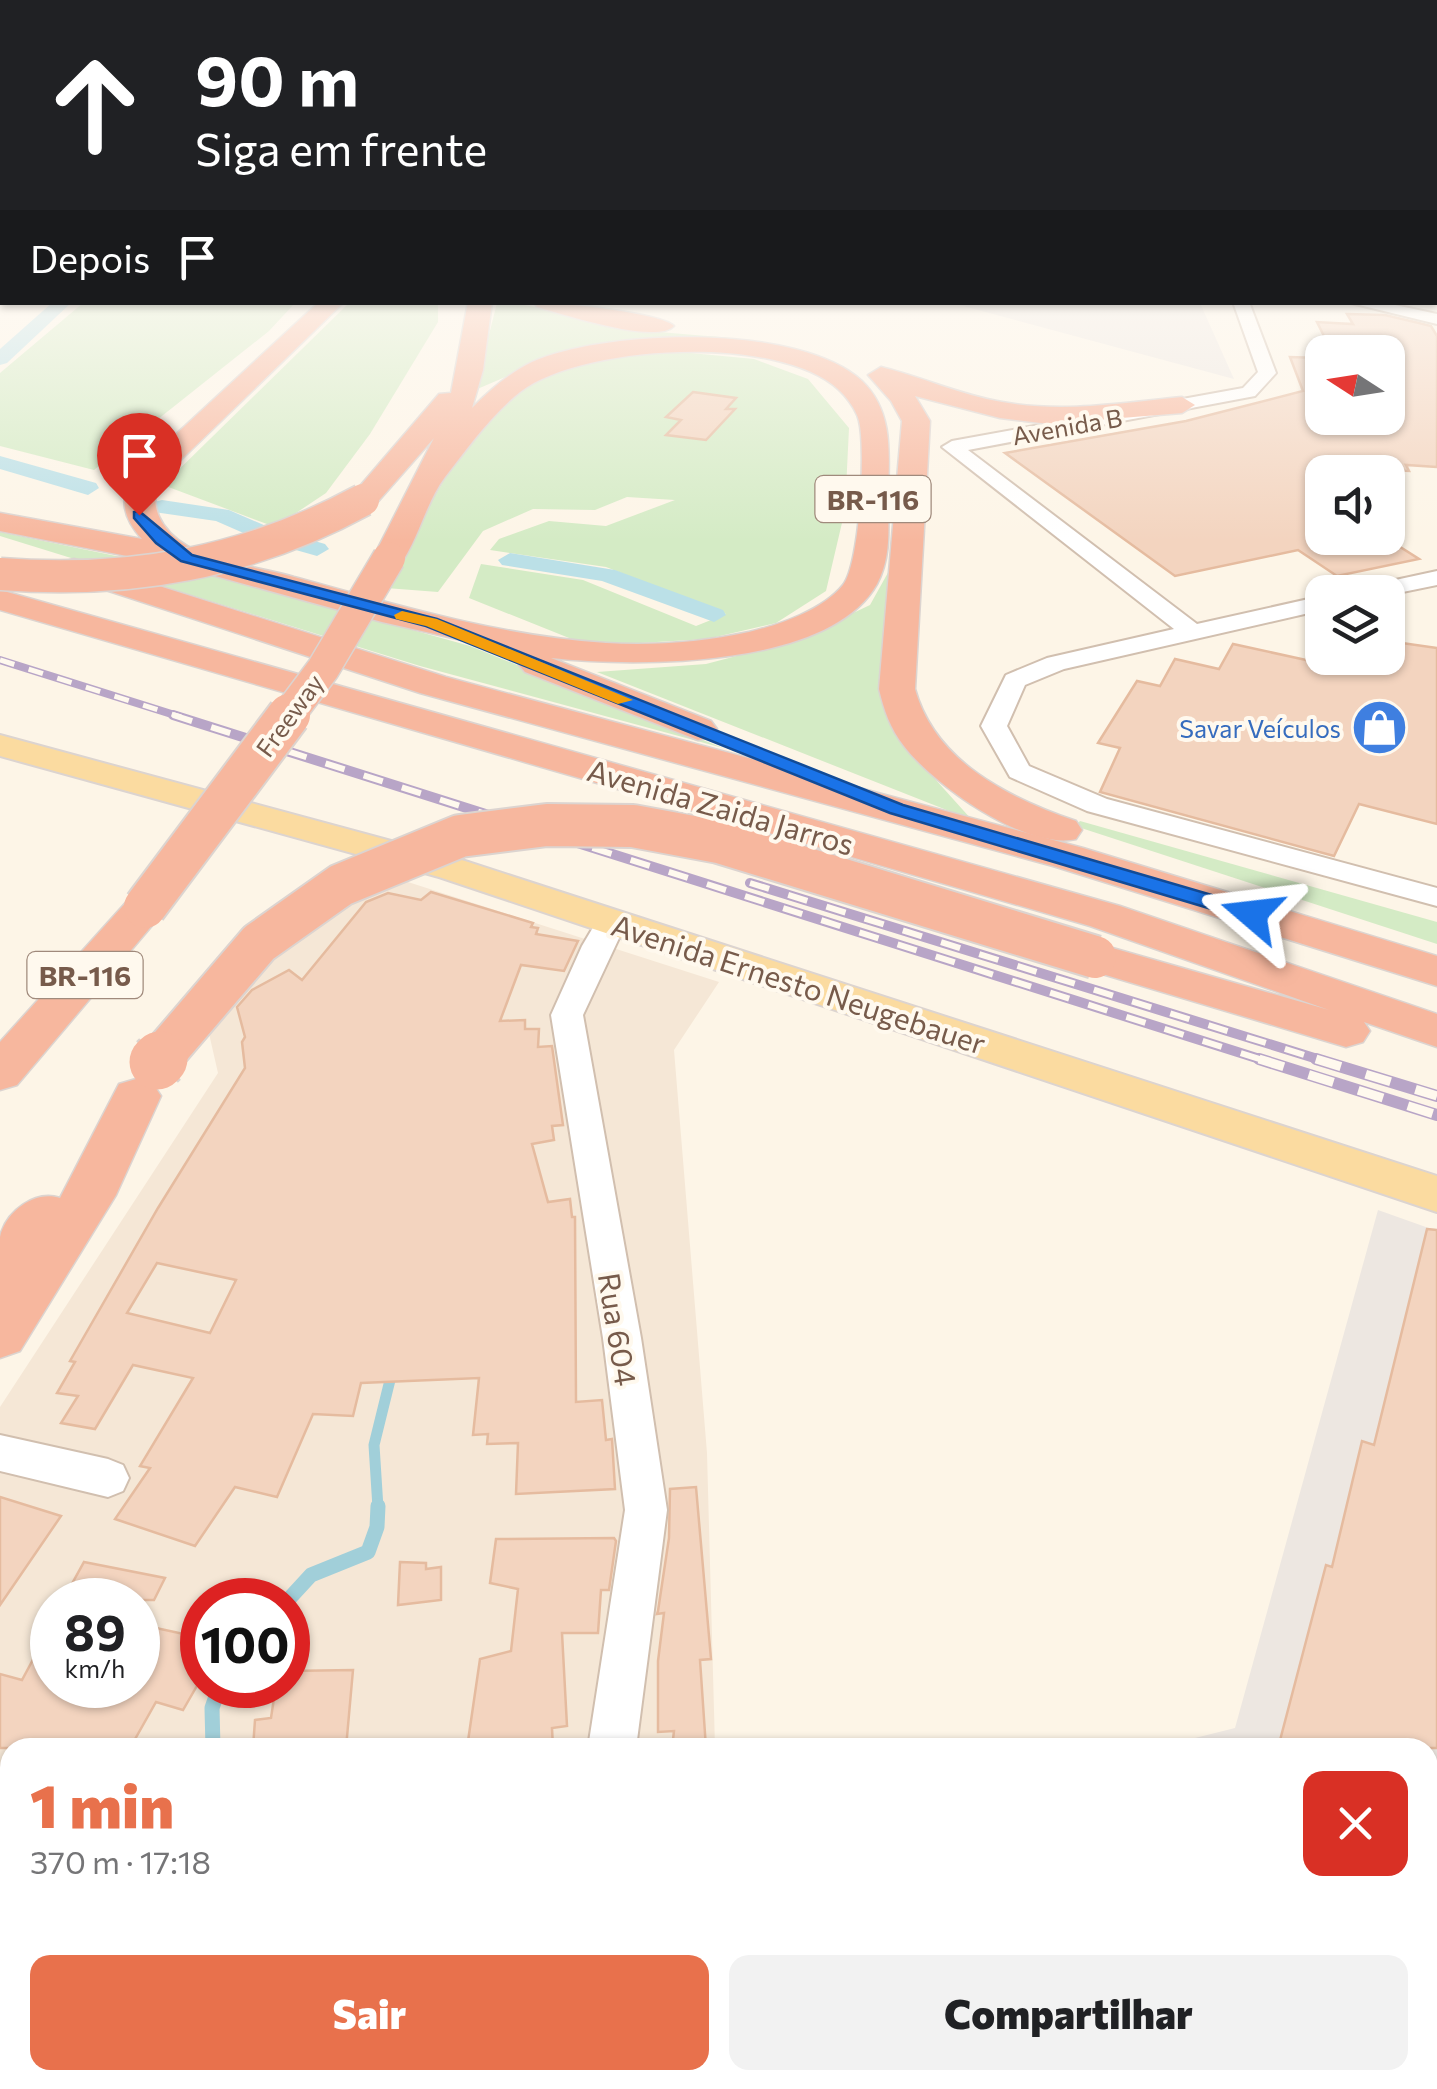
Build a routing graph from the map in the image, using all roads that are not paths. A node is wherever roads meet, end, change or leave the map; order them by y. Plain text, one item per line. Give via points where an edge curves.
1 (285, 346) edge
2 (474, 346) edge
3 (636, 346) edge
4 (694, 346) edge
5 (807, 346) edge
6 (1257, 346) edge
7 (471, 368) junction
8 (884, 376) junction
9 (1182, 405) junction
10 (438, 470) junction
11 (0, 522) edge
12 (0, 546) edge
13 (186, 558) junction
14 (0, 574) edge
15 (1437, 578) edge
16 (1405, 585) edge
17 (0, 600) edge
18 (1305, 607) edge
19 (432, 623) junction
20 (1191, 632) junction
21 (0, 724) edge
22 (0, 745) edge
23 (155, 788) junction
24 (896, 809) junction
25 (1437, 896) edge
26 (612, 921) junction
27 (1437, 964) edge
28 (1437, 971) edge
29 (1437, 1030) edge
30 (1437, 1058) edge
31 (8, 1061) edge
32 (147, 1079) junction
33 (1437, 1194) edge
34 (0, 1275) edge
35 (0, 1336) edge
36 (0, 1454) edge
37 (108, 1478) dead end
38 (613, 1738) edge

1 - 13 highway via 144,479 136,497 139,515
2 - 7 highway, Freeway
3 - 10 highway, BR-116 via 546,365 502,389
4 - 19 highway, BR-116 via 766,351 819,366 855,390 872,416 874,552 852,596 786,633 704,653 642,657 584,654
5 - 8 highway
6 - 9 street, Avenida B via 1267,373 1249,392
7 - 10 highway, Freeway
7 - 14 highway, bridge via 363,500 280,544 180,569 99,578
8 - 9 highway via 1040,414
8 - 27 highway via 916,421 897,689 906,720 929,752 978,792 1046,825 1328,918
9 - 20 street, Avenida B via 952,447
10 - 31 highway, Freeway / BR-116, bridge via 322,669 145,907
11 - 13 highway, BR-116
12 - 24 highway, Avenida Zaida Jarros via 433,685
13 - 19 highway, BR-116
15 - 16 street
17 - 29 highway, Avenida Zaida Jarros via 1105,916
18 - 20 street
19 - 24 highway
20 - 25 street via 1056,663 1015,680 994,726 1019,771 1097,805
21 - 23 main road, Avenida Ernesto Neugebauer via 114,762
22 - 23 main road, Avenida Ernesto Neugebauer
23 - 26 main road, Avenida Ernesto Neugebauer via 380,847
24 - 28 highway, Avenida Zaida Jarros
26 - 33 main road, Avenida Ernesto Neugebauer
26 - 38 street, Rua 604 via 568,1016 646,1510
30 - 32 highway, bridge via 719,842 633,826 547,825 460,836 340,885 260,943
32 - 34 highway
32 - 35 highway via 90,1196
36 - 37 street

